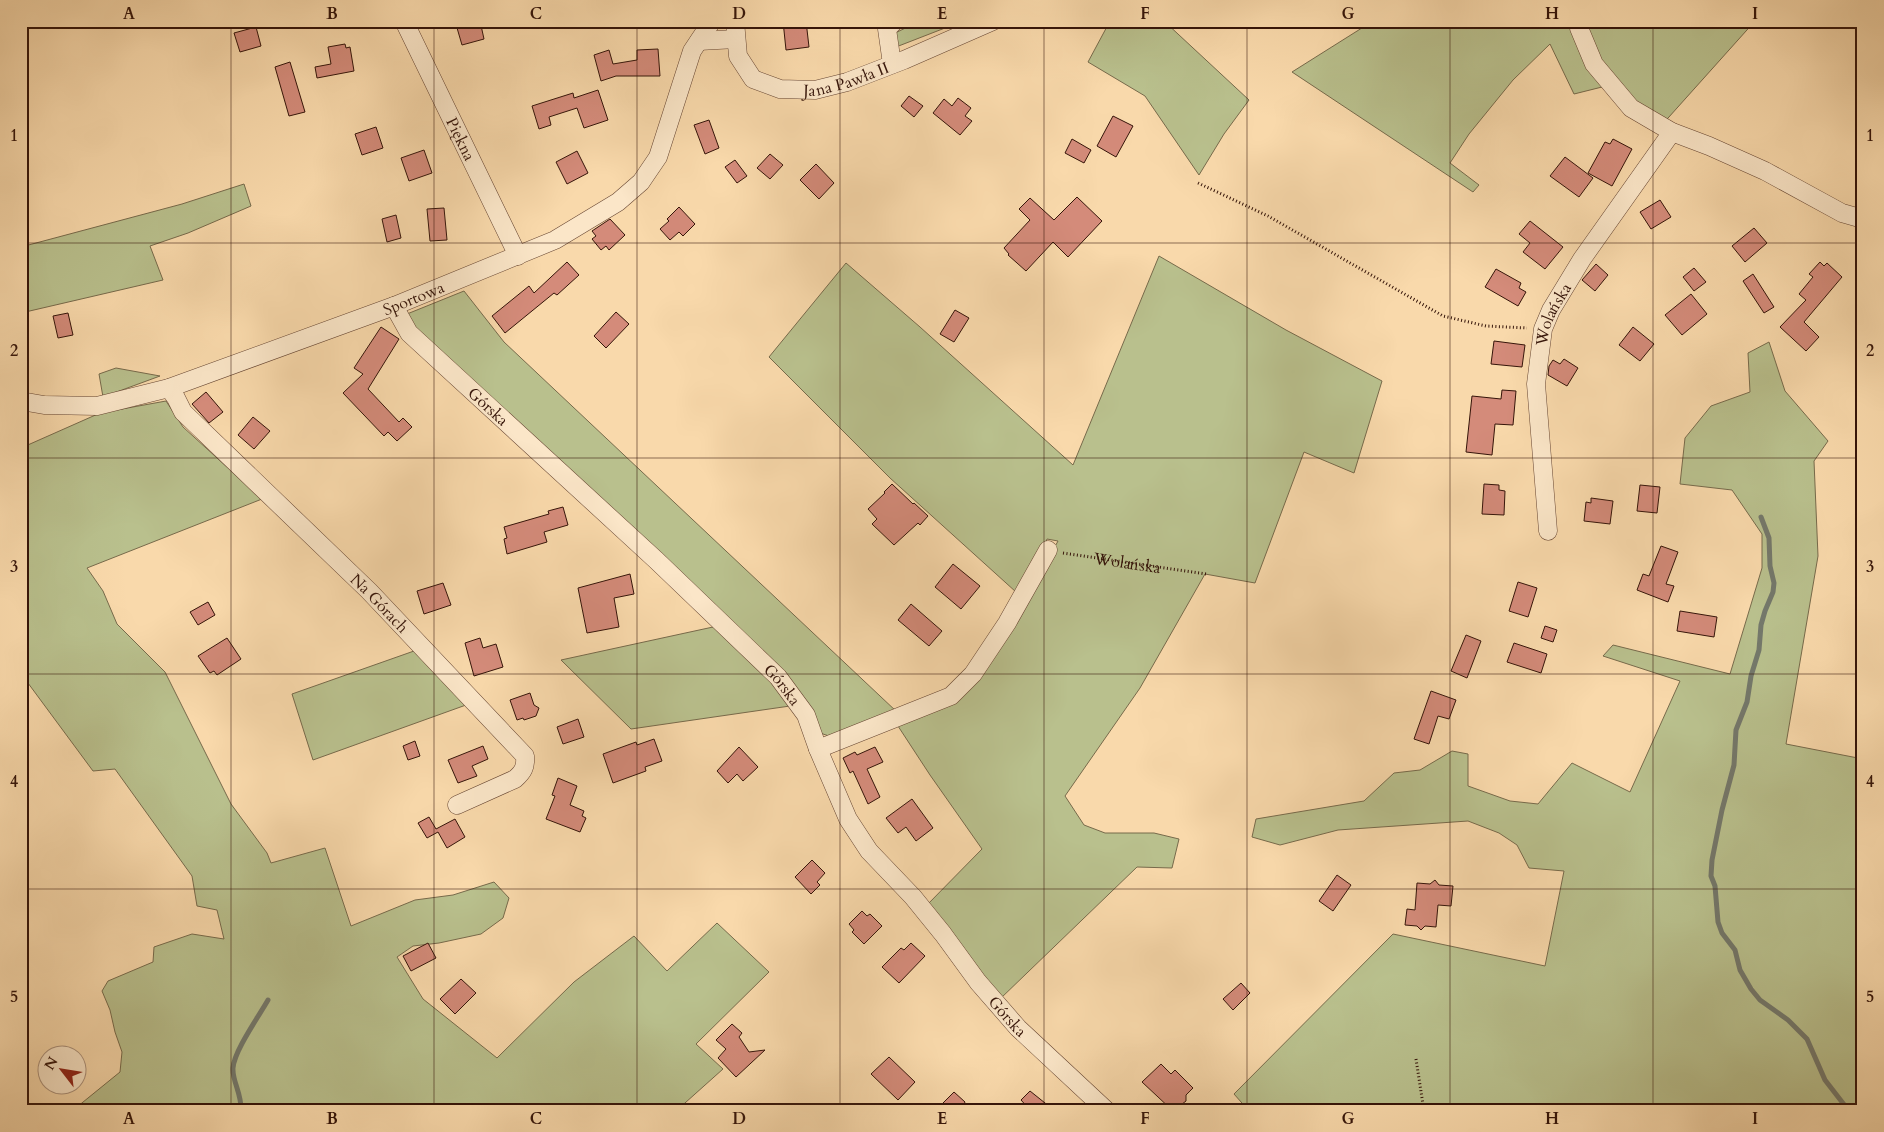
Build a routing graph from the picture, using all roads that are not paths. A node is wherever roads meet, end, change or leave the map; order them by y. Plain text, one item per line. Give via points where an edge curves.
1 (404, 21) edge
2 (712, 21) edge
3 (894, 21) edge
4 (993, 21) edge
5 (1578, 21) edge
6 (736, 30) edge
7 (699, 41) junction
8 (892, 64) junction
9 (1672, 132) junction
10 (1863, 219) edge
11 (518, 256) junction
12 (394, 306) junction
13 (169, 388) junction
14 (21, 401) edge
15 (1548, 531) dead end
16 (1048, 550) road end
17 (818, 749) junction
18 (456, 805) dead end
19 (1107, 1111) edge

1 - 11 street, Piękna
2 - 7 street, Sportowa
3 - 8 street via 886,30
4 - 8 street, Jana Pawła II
5 - 9 street via 1594,64 1632,108
6 - 7 street
6 - 8 street, Jana Pawła II via 738,56 753,79 780,89 815,90 847,82
7 - 11 street, Sportowa via 692,50 658,157 641,182 618,202 587,221
9 - 10 street via 1766,171 1842,213
9 - 15 street, Wolańska via 1582,259 1550,310 1543,329 1536,384
11 - 12 street, Sportowa
12 - 13 street, Sportowa
12 - 17 street, Górska via 409,332 778,677 806,715
13 - 14 street, Sportowa via 96,406
13 - 18 street, Na Górach via 183,412 369,590 525,756 522,774 515,779
16 - 17 street via 1007,624 973,674 951,696
17 - 19 street, Górska via 848,819 869,851 913,897 1018,1028

